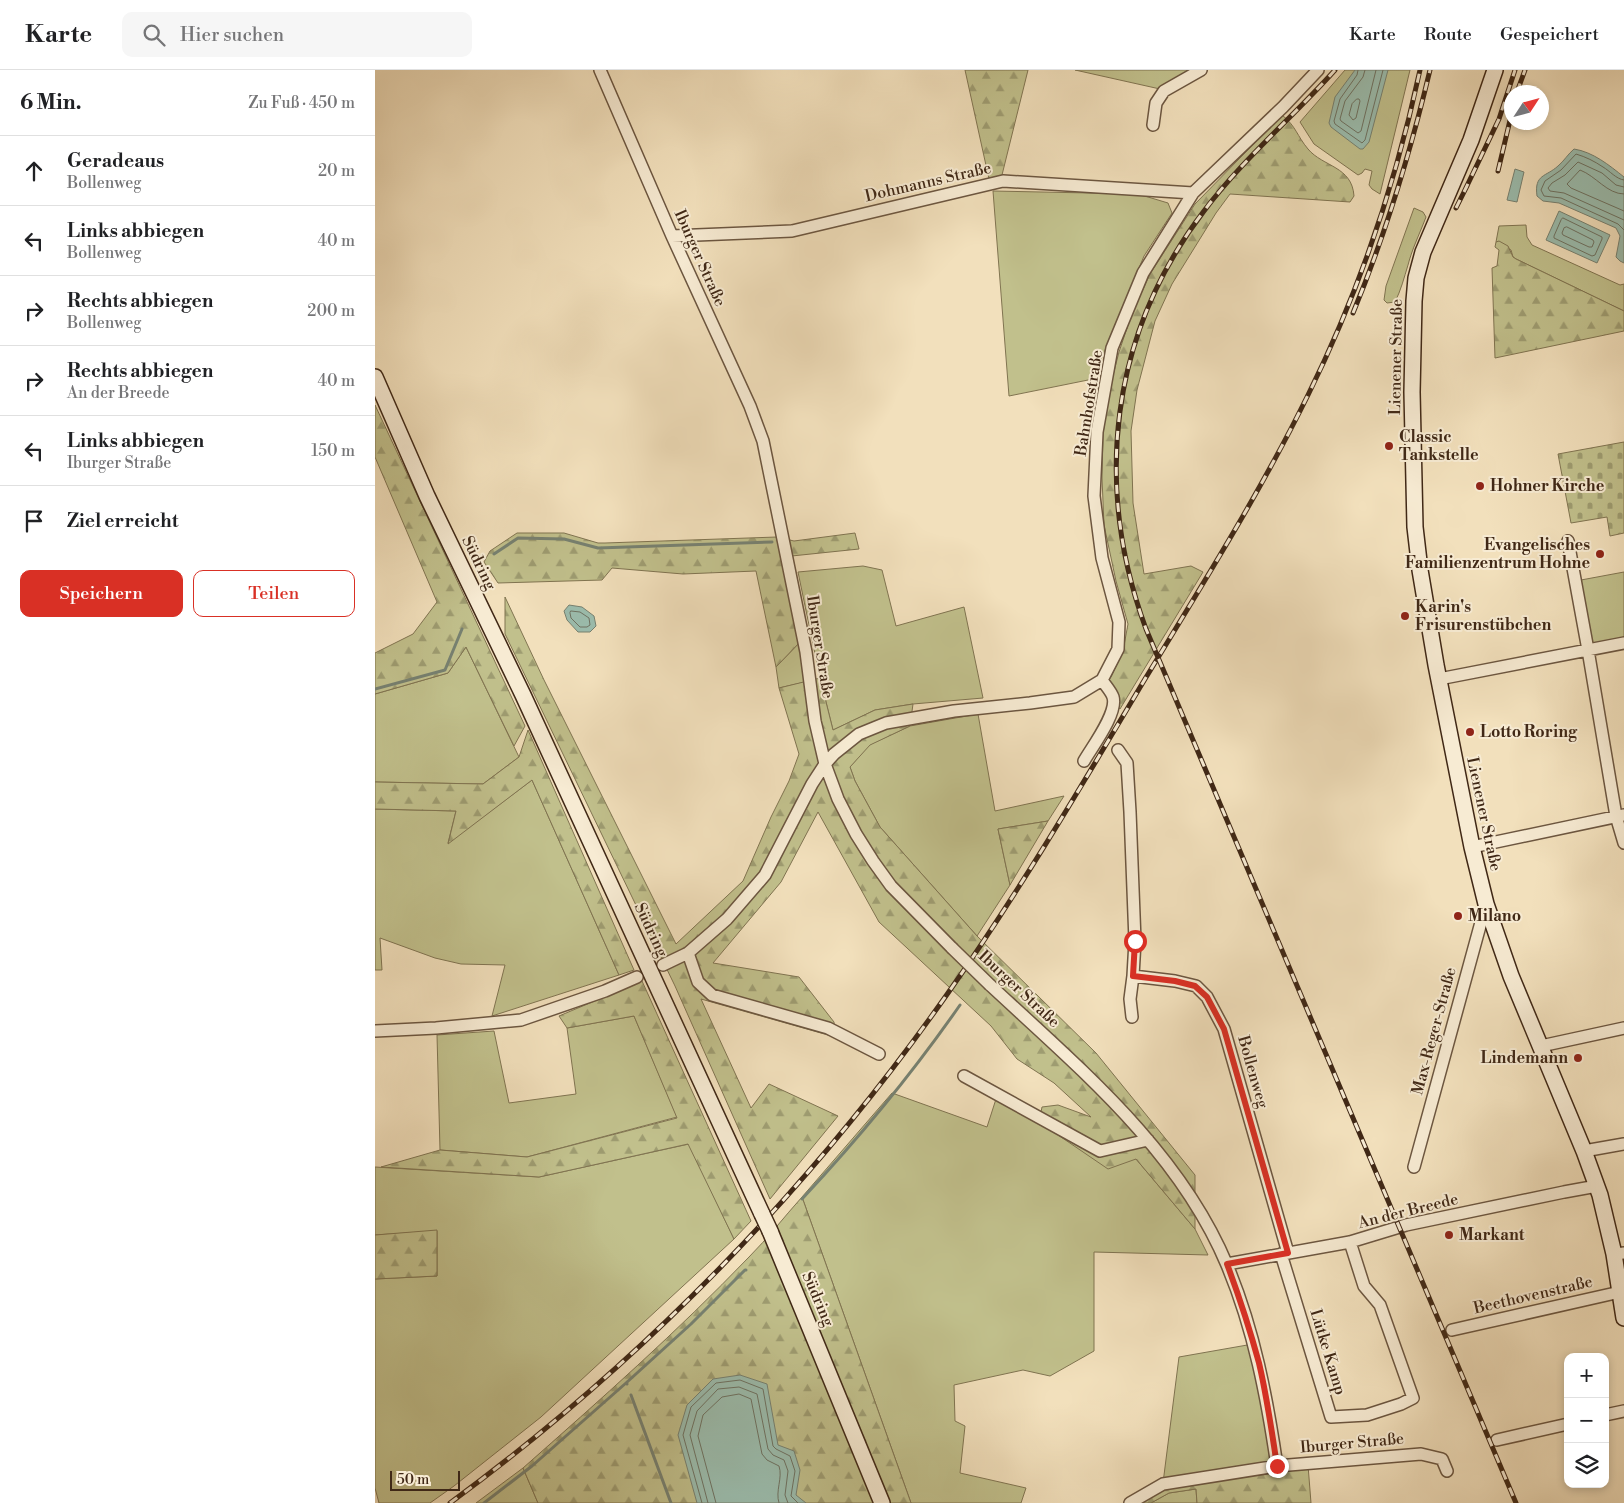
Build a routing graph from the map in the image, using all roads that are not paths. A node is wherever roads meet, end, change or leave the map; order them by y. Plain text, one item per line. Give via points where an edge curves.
1 (600, 70) edge
2 (1201, 70) edge
3 (1495, 70) edge
4 (1313, 72) edge
5 (1153, 125) dead end
6 (1193, 193) junction
7 (672, 236) junction
8 (375, 377) edge
9 (1568, 541) dead end
10 (1624, 643) edge
11 (1588, 650) junction
12 (1439, 679) junction
13 (1102, 680) junction
14 (1119, 750) dead end
15 (1083, 761) dead end
16 (825, 764) junction
17 (1620, 815) edge
18 (1624, 843) edge
19 (1472, 847) junction
20 (1486, 904) junction
21 (689, 953) junction
22 (663, 965) dead end
23 (1133, 976) junction
24 (637, 977) dead end
25 (1132, 1017) dead end
26 (1624, 1028) edge
27 (375, 1031) edge
28 (1541, 1046) junction
29 (879, 1054) dead end
30 (964, 1076) dead end
31 (1148, 1140) junction
32 (1624, 1144) edge
33 (1583, 1150) junction
34 (1415, 1167) dead end
35 (1597, 1186) junction
36 (1350, 1242) junction
37 (1619, 1253) edge
38 (1284, 1254) junction
39 (1227, 1264) junction
40 (1620, 1292) junction
41 (1624, 1318) edge
42 (1452, 1330) dead end
43 (1624, 1411) edge
44 (1609, 1414) edge
45 (1564, 1425) edge
46 (1497, 1440) dead end
47 (1277, 1466) junction
48 (1447, 1471) dead end
49 (882, 1503) edge
50 (1130, 1503) edge

1 - 7 street, Iburger Straße
2 - 5 street via 1164,91 1156,103
3 - 12 street, Lienener Straße via 1471,140 1423,252 1415,287 1412,382 1415,528
4 - 6 street, Bahnhofstraße via 1283,107
6 - 7 street, Dohmanns Straße via 1003,181 791,231
6 - 13 street, Bahnhofstraße via 1143,273 1112,348 1097,432 1094,496 1102,558 1119,622 1118,648
7 - 16 street, Iburger Straße via 763,441 797,604
8 - 49 street, Südring, bridge via 427,496 763,1214
9 - 11 street
10 - 11 street
11 - 12 street
11 - 17 street
12 - 19 street, Lienener Straße
13 - 15 street via 1113,697 1113,708
13 - 16 street via 1074,697 954,711 887,723 859,734
14 - 23 street via 1127,763 1128,773 1135,941
16 - 21 street via 765,875 727,919
16 - 31 street, Iburger Straße, bridge via 856,834 904,900 1114,1103
17 - 18 street
17 - 19 street
19 - 20 street, Lienener Straße
20 - 28 street, Lienener Straße via 1511,976
20 - 34 street, Max-Reger-Straße
21 - 22 street
21 - 29 street via 698,982 712,995 828,1028
23 - 25 street
23 - 38 street, Bollenweg via 1195,986 1207,997 1224,1029
24 - 27 street via 521,1020
26 - 28 street
28 - 33 street, Lienener Straße
30 - 31 street via 1100,1151
31 - 39 street, Iburger Straße via 1187,1191
32 - 33 street
33 - 35 street, Lienener Straße
35 - 36 street, An der Breede via 1399,1227
35 - 37 street, Lienener Straße
36 - 38 street, An der Breede
36 - 38 street, Lütke Kamp via 1364,1286 1379,1304 1413,1398 1367,1415 1331,1417
37 - 40 street, Lienener Straße
38 - 39 street, An der Breede
39 - 47 street, Iburger Straße via 1259,1364
40 - 41 street, Lienener Straße
40 - 42 street, Beethovenstraße
43 - 44 street
45 - 46 street
47 - 48 street, Iburger Straße via 1421,1454 1442,1459
47 - 50 street via 1163,1484

